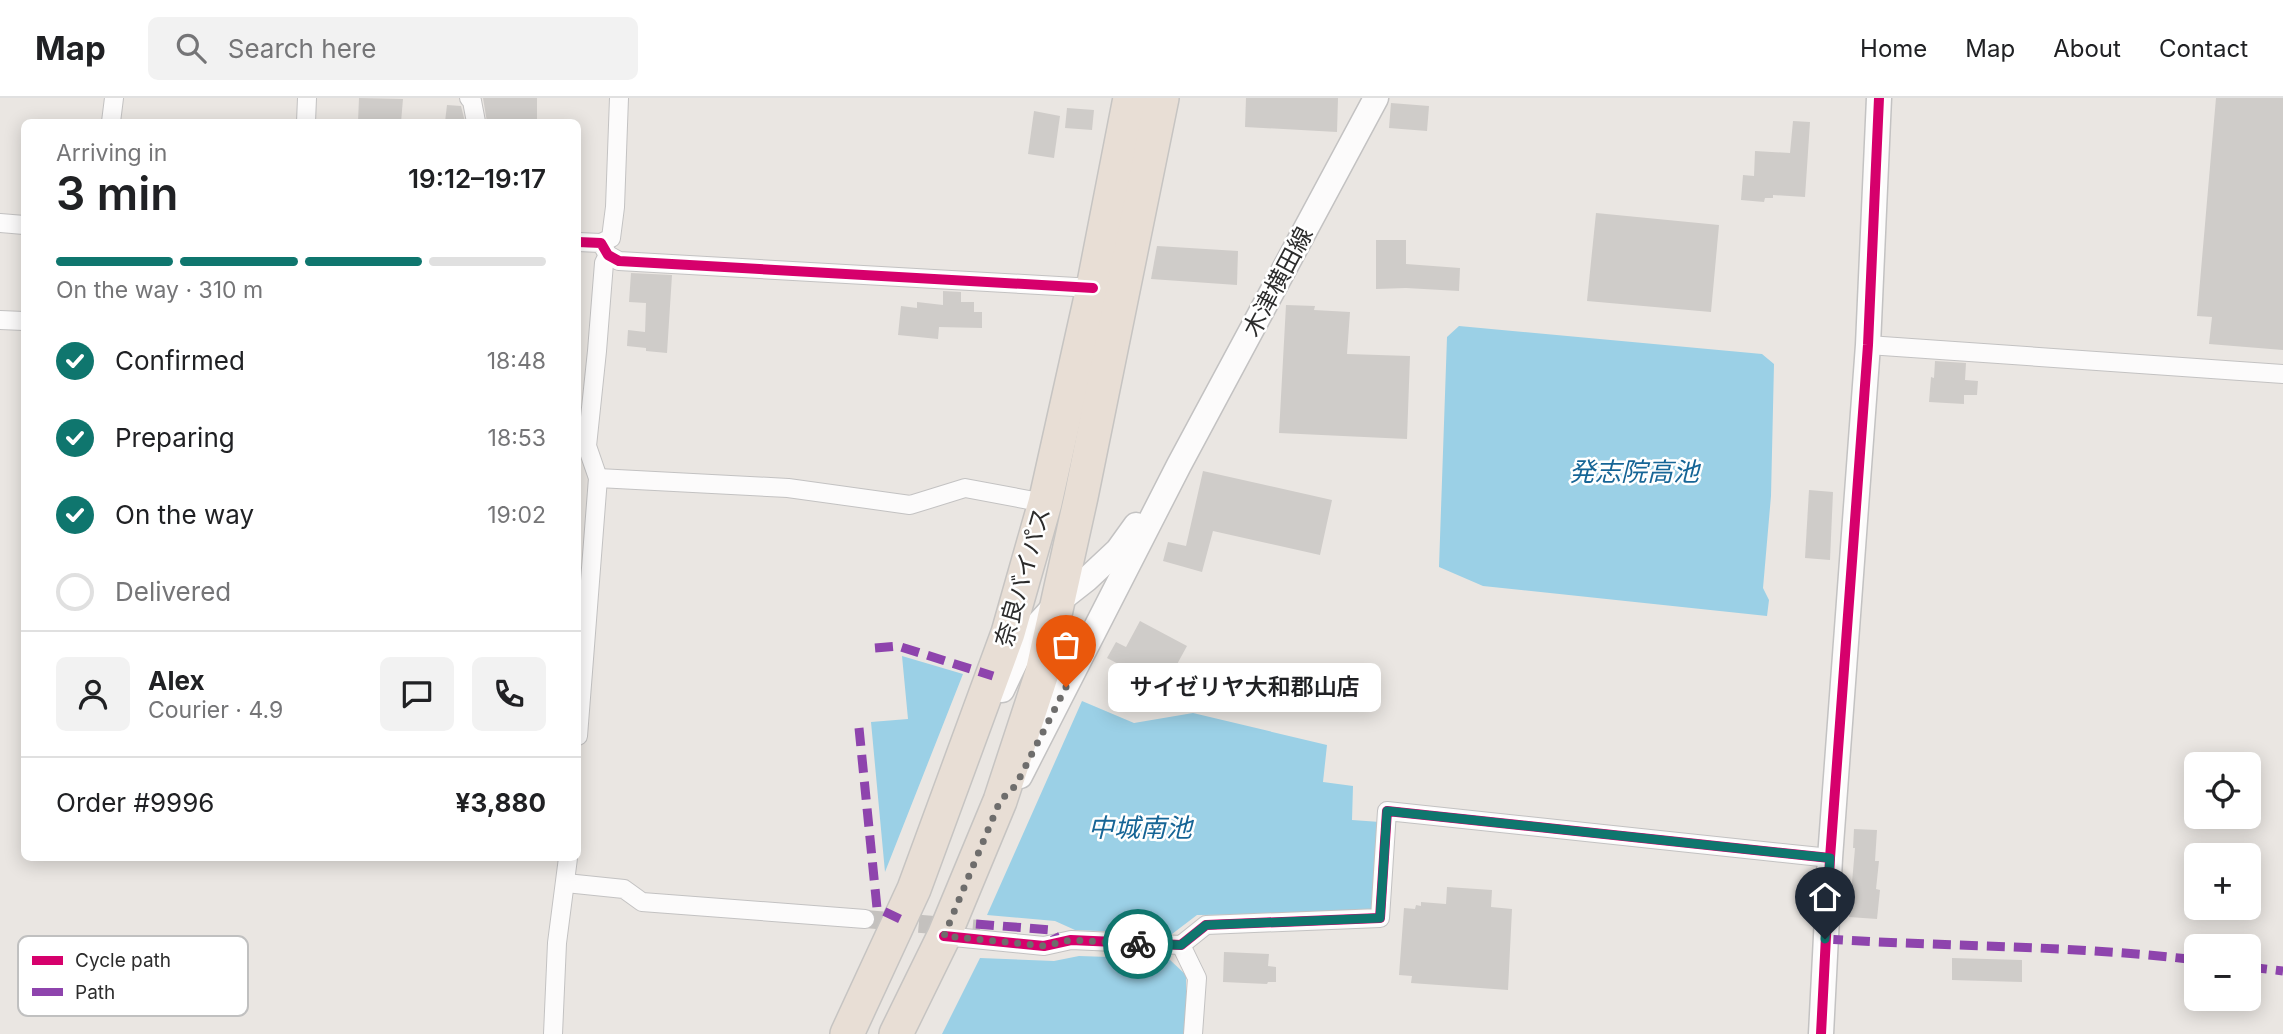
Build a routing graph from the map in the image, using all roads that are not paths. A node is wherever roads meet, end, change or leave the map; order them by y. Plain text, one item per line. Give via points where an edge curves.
1 (114, 98) edge
2 (307, 98) edge
3 (469, 98) edge
4 (619, 98) edge
5 (1130, 98) edge
6 (1162, 98) edge
7 (1376, 98) edge
8 (1880, 98) edge
9 (111, 119) edge
10 (306, 119) edge
11 (475, 119) edge
12 (0, 223) edge
13 (21, 225) edge
14 (581, 243) edge
15 (605, 249) junction
16 (1093, 288) junction
17 (0, 320) edge
18 (21, 321) edge
19 (1868, 345) junction
20 (2283, 374) edge
21 (1179, 465) junction
22 (598, 478) junction
23 (1045, 503) junction
24 (1059, 601) junction
25 (581, 697) edge
26 (954, 784) junction
27 (1000, 801) junction
28 (1830, 858) junction
29 (568, 861) edge
30 (566, 883) junction
31 (865, 919) tunnel mouth
32 (980, 929) tunnel mouth
33 (944, 936) junction
34 (1071, 940) junction
35 (1181, 945) junction
36 (553, 1034) edge
37 (847, 1034) edge
38 (896, 1034) edge
39 (1193, 1034) edge
40 (1821, 1034) edge

1 - 9 street
2 - 10 street
3 - 11 street
4 - 15 street via 615,207
5 - 16 highway, 奈良バイパス
6 - 24 highway, 奈良バイパス
7 - 21 main road, 木津横田線
8 - 19 main road
12 - 13 street
14 - 15 street
15 - 16 street via 619,261
15 - 22 street via 587,446
16 - 23 highway, 奈良バイパス
17 - 18 street
19 - 20 street
19 - 28 main road
21 - 24 main road, 木津横田線 via 1118,550
21 - 27 main road, 木津横田線 via 1016,785
22 - 23 street via 788,488 909,505 965,488
22 - 25 street
23 - 26 highway, 奈良バイパス via 1008,633
24 - 26 main road, 木津横田線 via 1028,635 989,722
24 - 27 highway, 奈良バイパス via 1042,673
26 - 37 highway, 奈良バイパス via 914,889
27 - 33 highway, 奈良バイパス
28 - 35 street via 1387,811 1380,918 1206,925
28 - 40 main road
29 - 30 street
30 - 31 street via 624,889 642,902
30 - 36 street via 557,943
32 - 34 street
33 - 34 street via 1044,946
33 - 38 highway, 奈良バイパス
34 - 35 street
35 - 39 street via 1197,978

